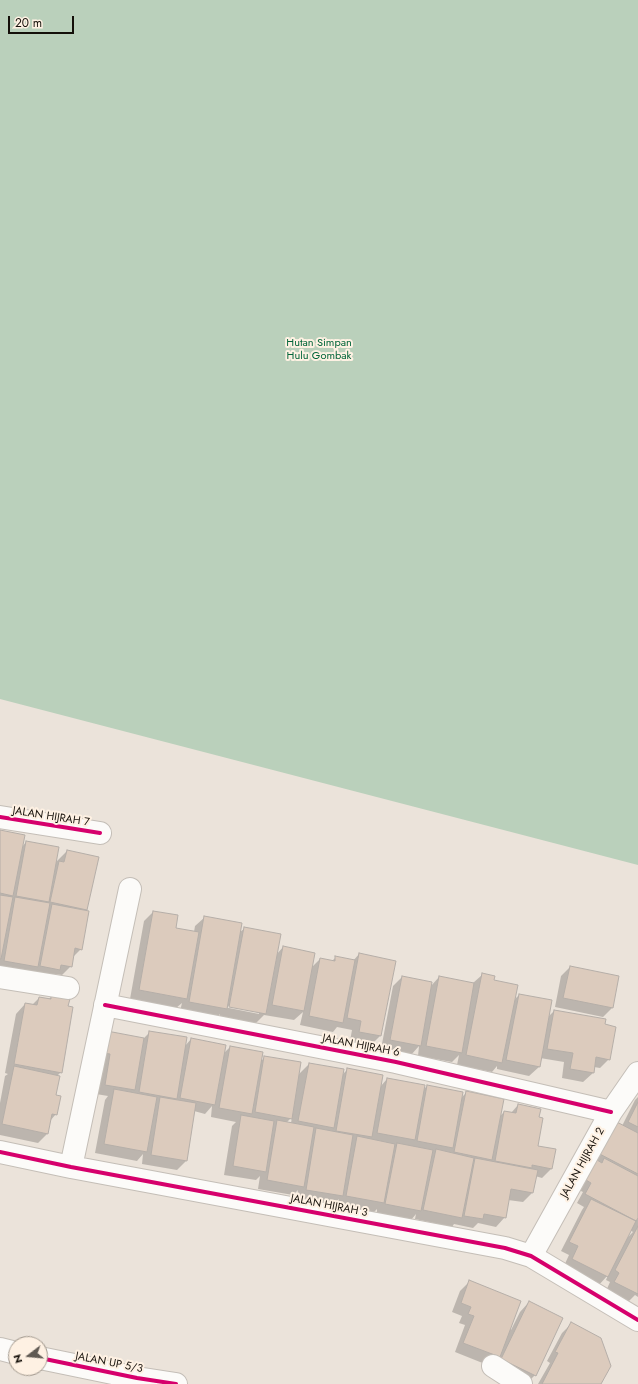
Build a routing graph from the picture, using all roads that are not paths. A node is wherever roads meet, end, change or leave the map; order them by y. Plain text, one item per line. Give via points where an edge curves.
1 (0, 818) edge
2 (100, 833) dead end
3 (130, 889) dead end
4 (0, 977) edge
5 (68, 988) dead end
6 (105, 1005) junction
7 (638, 1073) edge
8 (611, 1112) junction
9 (0, 1152) edge
10 (71, 1167) junction
11 (531, 1256) junction
12 (638, 1320) edge
13 (48, 1360) edge
14 (494, 1366) dead end
15 (133, 1381) edge
16 (176, 1384) edge
17 (521, 1384) edge

1 - 2 street, JALAN HIJRAH 7
3 - 6 street
4 - 5 street
6 - 8 street, JALAN HIJRAH 6 via 396,1062
6 - 10 street
7 - 8 street, JALAN HIJRAH 2
8 - 11 street, JALAN HIJRAH 2
9 - 10 street, JALAN HIJRAH 3
10 - 11 street, JALAN HIJRAH 3 via 497,1247
11 - 12 street, JALAN HIJRAH 3
13 - 15 street, JALAN UP 5/3
14 - 17 street
15 - 16 street, JALAN UP 5/3

